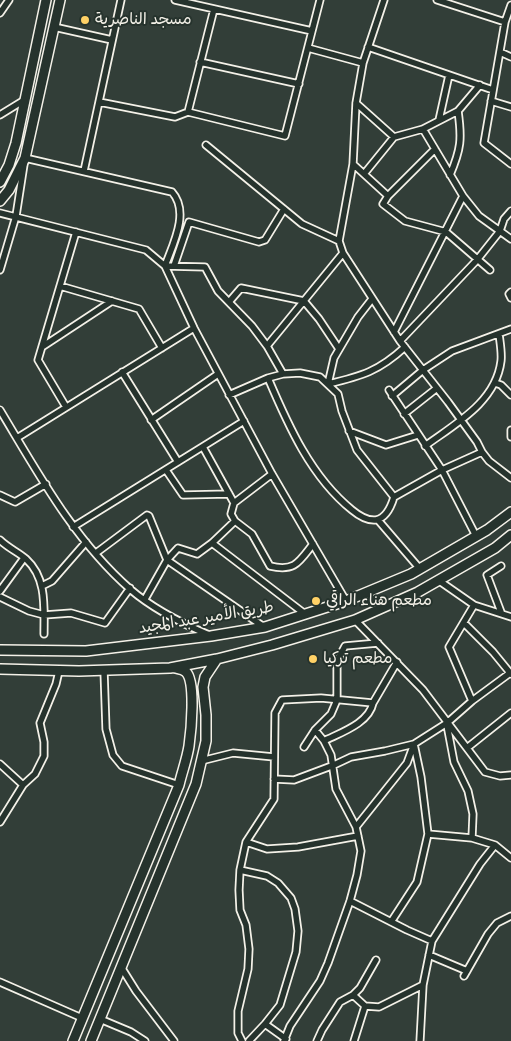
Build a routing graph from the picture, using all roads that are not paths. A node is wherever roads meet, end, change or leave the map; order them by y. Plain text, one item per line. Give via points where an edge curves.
1 (9, 0) edge
2 (46, 0) edge
3 (60, 0) edge
4 (121, 0) edge
5 (175, 0) edge
6 (320, 0) edge
7 (384, 0) edge
8 (437, 0) edge
9 (511, 5) edge
10 (214, 9) junction
11 (0, 13) edge
12 (505, 22) junction
13 (54, 27) junction
14 (312, 31) junction
15 (112, 40) junction
16 (368, 47) junction
17 (308, 48) junction
18 (500, 52) junction
19 (511, 57) edge
20 (200, 62) junction
21 (362, 63) junction
22 (449, 75) junction
23 (298, 84) junction
24 (480, 85) junction
25 (493, 90) junction
26 (26, 99) junction
27 (491, 101) junction
28 (99, 102) junction
29 (356, 103) junction
30 (511, 107) edge
31 (458, 111) junction
32 (188, 112) junction
33 (0, 115) edge
34 (439, 120) junction
35 (423, 129) junction
36 (394, 137) junction
37 (206, 145) dead end
38 (435, 149) junction
39 (25, 158) junction
40 (354, 164) junction
41 (511, 164) edge
42 (84, 172) junction
43 (364, 174) junction
44 (450, 176) junction
45 (0, 182) edge
46 (388, 196) junction
47 (463, 196) junction
48 (0, 201) edge
49 (284, 209) junction
50 (511, 211) edge
51 (0, 213) edge
52 (16, 216) junction
53 (500, 231) junction
54 (76, 232) junction
55 (446, 232) junction
56 (510, 236) edge
57 (339, 240) junction
58 (343, 253) junction
59 (478, 260) junction
60 (165, 266) junction
61 (174, 266) junction
62 (0, 270) edge
63 (490, 270) dead end
64 (60, 286) junction
65 (511, 292) edge
66 (511, 298) edge
67 (372, 299) junction
68 (112, 301) junction
69 (304, 301) junction
70 (229, 302) junction
71 (194, 328) junction
72 (511, 329) edge
73 (394, 332) junction
74 (500, 334) junction
75 (400, 340) junction
76 (267, 346) junction
77 (42, 347) junction
78 (405, 347) junction
79 (162, 348) junction
80 (339, 349) junction
81 (423, 370) junction
82 (122, 372) junction
83 (218, 374) junction
84 (283, 374) junction
85 (268, 378) junction
86 (495, 383) junction
87 (328, 384) junction
88 (437, 388) junction
89 (508, 388) edge
90 (229, 395) junction
91 (511, 395) edge
92 (66, 407) junction
93 (0, 410) edge
94 (404, 414) junction
95 (151, 420) junction
96 (461, 420) junction
97 (244, 422) junction
98 (511, 430) edge
99 (349, 431) junction
100 (418, 435) junction
101 (511, 437) edge
102 (17, 438) junction
103 (425, 446) junction
104 (203, 447) junction
105 (482, 452) junction
106 (178, 462) junction
107 (166, 470) junction
108 (442, 470) junction
109 (272, 474) junction
110 (511, 478) edge
111 (46, 484) junction
112 (229, 494) junction
113 (394, 497) junction
114 (1, 498) edge
115 (234, 504) junction
116 (511, 512) edge
117 (378, 520) junction
118 (235, 521) junction
119 (73, 527) junction
120 (511, 535) edge
121 (476, 536) junction
122 (0, 540) edge
123 (86, 542) junction
124 (212, 543) junction
125 (313, 544) junction
126 (96, 553) junction
127 (24, 558) junction
128 (167, 560) junction
129 (502, 566) dead end
130 (420, 569) junction
131 (438, 580) junction
132 (42, 586) junction
133 (130, 588) junction
134 (0, 591) edge
135 (0, 597) edge
136 (145, 599) junction
137 (346, 601) junction
138 (474, 605) junction
139 (501, 612) junction
140 (305, 614) junction
141 (44, 615) junction
142 (511, 617) edge
143 (355, 620) junction
144 (464, 623) junction
145 (265, 627) junction
146 (44, 634) dead end
147 (211, 636) junction
148 (378, 643) junction
149 (0, 650) edge
150 (217, 659) junction
151 (397, 662) junction
152 (170, 668) junction
153 (0, 669) edge
154 (59, 671) junction
155 (104, 671) junction
156 (511, 673) edge
157 (337, 700) junction
158 (472, 701) junction
159 (373, 703) junction
160 (511, 713) edge
161 (447, 723) junction
162 (315, 730) junction
163 (324, 741) junction
164 (414, 744) junction
165 (304, 747) dead end
166 (467, 748) junction
167 (274, 757) junction
168 (201, 762) junction
169 (0, 764) edge
170 (334, 765) junction
171 (511, 775) edge
172 (274, 779) junction
173 (22, 784) junction
174 (178, 785) junction
175 (0, 822) edge
176 (356, 827) junction
177 (428, 834) junction
178 (358, 836) junction
179 (472, 838) junction
180 (246, 842) junction
181 (495, 845) junction
182 (511, 858) edge
183 (240, 870) junction
184 (350, 901) junction
185 (511, 916) edge
186 (391, 922) junction
187 (432, 940) junction
188 (429, 955) junction
189 (376, 960) dead end
190 (121, 967) junction
191 (0, 982) edge
192 (423, 985) junction
193 (352, 995) junction
194 (365, 1006) junction
195 (82, 1018) junction
196 (100, 1019) junction
197 (266, 1024) junction
198 (285, 1040) edge
199 (73, 1041) edge
200 (91, 1041) edge
201 (145, 1041) edge
202 (174, 1041) edge
203 (242, 1041) edge
204 (249, 1041) edge
205 (317, 1041) edge
206 (354, 1041) edge
207 (420, 1041) edge

1 - 11 street
2 - 26 main road
3 - 13 main road
4 - 15 street
5 - 10 street
6 - 14 street
7 - 16 street
8 - 12 street
9 - 12 street
10 - 14 street
10 - 20 street
12 - 18 street
13 - 15 street
13 - 39 main road
14 - 17 street
15 - 28 street
16 - 21 street
16 - 22 street
17 - 21 street
17 - 23 street
18 - 19 street
18 - 25 street
20 - 23 street
20 - 32 street
21 - 29 street
22 - 24 street
22 - 34 street
23 - 32 street via 286,136
24 - 25 street
24 - 31 street
25 - 27 street
26 - 33 street
26 - 45 main road via 9,165
27 - 30 street
27 - 41 street via 484,143
28 - 32 street via 175,116
28 - 42 street
29 - 36 street
29 - 40 street
31 - 34 street
31 - 44 street via 462,135
34 - 35 street
35 - 36 street
35 - 38 street
36 - 43 street
37 - 49 street
38 - 44 street
38 - 46 street
39 - 42 street
39 - 48 main road
39 - 52 street
40 - 43 street
40 - 57 street
42 - 60 street via 172,192 178,199 179,224
43 - 46 street
44 - 47 street
46 - 55 street via 383,204 405,221
47 - 53 street via 479,216
47 - 55 street
49 - 57 street via 302,224
49 - 61 street via 265,240 259,242 189,222
50 - 53 street
51 - 52 street
52 - 54 street
52 - 62 street
53 - 56 street
53 - 59 street
54 - 60 street via 146,250
54 - 64 street
55 - 59 street
55 - 73 street
57 - 58 street
58 - 67 street
58 - 69 street
59 - 63 street
59 - 75 street
60 - 61 street
60 - 71 street
61 - 70 street via 205,266 218,291
64 - 68 street
64 - 77 street
65 - 66 street
67 - 73 street
67 - 80 street
68 - 77 street
68 - 79 street via 139,309
69 - 70 street via 241,288
69 - 76 street
69 - 80 street
70 - 76 street
71 - 79 street
71 - 83 street
72 - 74 street
73 - 75 street
74 - 81 street via 452,351
74 - 86 street via 501,361
75 - 78 street
76 - 84 street
77 - 92 street via 38,360
78 - 81 street
78 - 87 street via 378,368
79 - 82 street
80 - 87 street
81 - 88 street
81 - 94 street via 390,393
82 - 92 street
82 - 95 street
83 - 90 street
83 - 95 street
84 - 85 street
84 - 87 street via 320,377
85 - 90 street
85 - 117 street via 313,467 341,501 358,515
86 - 89 street
86 - 96 street
87 - 99 street via 338,394
88 - 94 street
88 - 96 street
89 - 91 street
90 - 97 street
92 - 102 street
93 - 102 street
94 - 100 street
95 - 106 street
96 - 103 street
96 - 105 street
97 - 104 street
97 - 109 street
98 - 101 street
99 - 100 street via 386,445
99 - 113 street via 357,450
100 - 103 street
102 - 111 street
103 - 108 street
104 - 106 street
104 - 112 street
105 - 108 street
105 - 110 street
106 - 107 street
107 - 112 street via 183,495
107 - 119 street
108 - 113 street
108 - 121 street
109 - 115 street
109 - 125 street
111 - 114 street via 15,502
111 - 119 street
112 - 115 street
113 - 117 street via 387,514
115 - 118 street via 232,514
116 - 121 main road, طريق الأمير عبد المجيد
117 - 130 street
118 - 124 street
118 - 125 street via 252,534 270,566 283,569 298,563
119 - 123 street
120 - 131 main road via 495,548
121 - 130 main road, طريق الأمير عبد المجيد
122 - 127 street
123 - 126 street
123 - 132 street via 52,581
124 - 128 street via 197,554 178,548
124 - 140 street
125 - 137 street
126 - 128 street via 147,515
126 - 133 street
127 - 132 street via 35,568
127 - 134 street
128 - 136 street
128 - 145 street
129 - 139 street via 487,575
130 - 137 main road, طريق الأمير عبد المجيد
131 - 138 street
131 - 143 main road
132 - 141 street
133 - 136 street
133 - 141 street via 105,623 71,613
135 - 141 street
136 - 147 street via 160,611
137 - 140 main road, طريق الأمير عبد المجيد
138 - 139 street
138 - 144 street
139 - 142 street
140 - 145 main road, طريق الأمير عبد المجيد
141 - 146 street
143 - 148 street
143 - 150 main road
144 - 156 street
144 - 158 street via 449,647
145 - 147 main road, طريق الأمير عبد المجيد
147 - 149 main road, طريق الأمير عبد المجيد via 86,651
148 - 151 street
148 - 157 street via 345,646 337,661
150 - 152 main road
150 - 168 main road via 205,677 203,687 206,741
151 - 159 street
151 - 161 street
152 - 155 main road
152 - 174 main road via 185,671 190,678 191,690 188,748
153 - 154 main road
154 - 155 main road
154 - 173 street via 40,723 44,756 35,774
155 - 174 street via 106,729 113,755 122,766
156 - 158 street
157 - 159 street
157 - 162 street via 331,714
157 - 167 street via 282,700 275,713
158 - 161 street
159 - 163 street via 371,711 360,722
160 - 166 street
161 - 164 street
161 - 166 street
161 - 179 street via 454,762 468,792 473,814
162 - 163 street
162 - 165 street
163 - 170 street
164 - 170 street via 351,756
164 - 176 street via 407,763
164 - 177 street
166 - 171 street via 485,772
167 - 168 street via 233,753
167 - 172 street
168 - 190 main road via 196,784
169 - 173 street
170 - 172 street via 294,780
170 - 176 street via 336,789
172 - 180 street via 274,799
173 - 175 street
174 - 195 main road
176 - 178 street
177 - 179 street
177 - 186 street via 417,882
178 - 180 street via 267,849
178 - 184 street via 361,851
179 - 181 street
180 - 183 street
181 - 182 street
181 - 187 street
183 - 197 street via 267,876 278,883 295,908 296,952 280,1005
183 - 203 street via 240,910 249,949 248,969 238,1011 238,1033
184 - 186 street
184 - 198 street via 323,975 290,1026
185 - 188 street via 497,923 488,934 466,973
186 - 187 street
187 - 188 street
188 - 192 street
189 - 193 street via 360,988
190 - 196 main road
190 - 202 street
191 - 195 street
192 - 194 street via 379,1006
192 - 207 street
193 - 194 street
193 - 205 street via 340,1002
194 - 206 street
195 - 199 main road
196 - 200 main road
196 - 201 street
197 - 198 street
197 - 204 street

